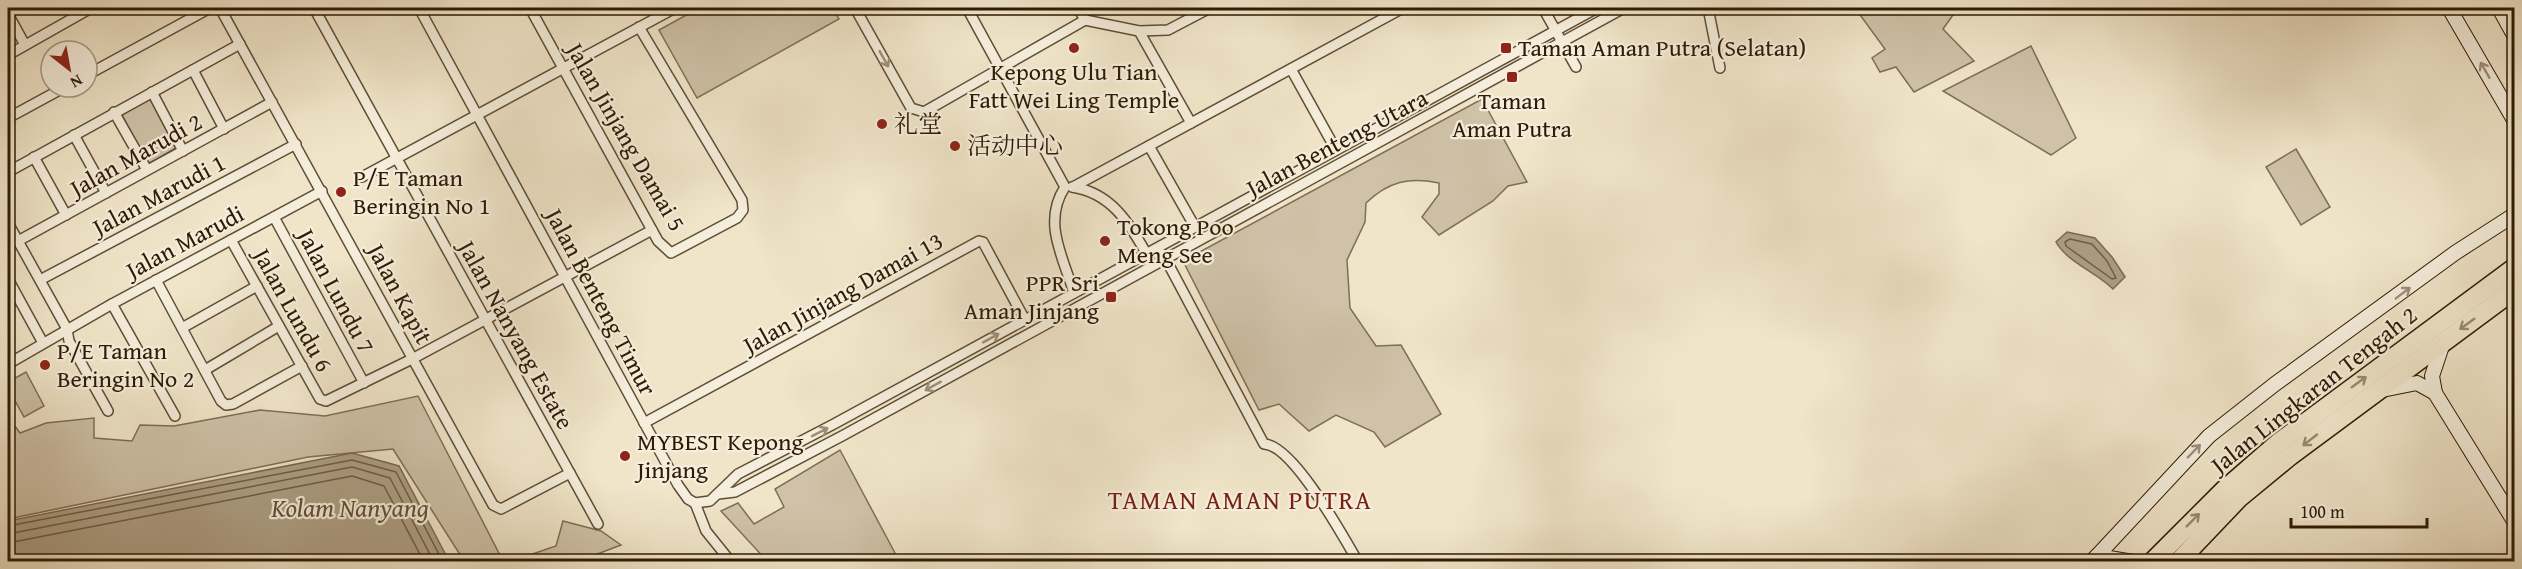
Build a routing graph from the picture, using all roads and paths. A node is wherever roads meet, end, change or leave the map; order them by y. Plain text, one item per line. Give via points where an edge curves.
1 (91, 8) edge
2 (210, 8) edge
3 (220, 8) edge
4 (314, 8) edge
5 (418, 8) edge
6 (530, 8) edge
7 (675, 8) edge
8 (855, 8) edge
9 (967, 8) edge
10 (1078, 8) edge
11 (1210, 8) edge
12 (1403, 8) edge
13 (1543, 8) edge
14 (1598, 8) edge
15 (1624, 8) edge
16 (1708, 8) edge
17 (2449, 8) edge
18 (2499, 8) edge
19 (8, 14) edge
20 (1085, 20) junction
21 (639, 27) junction
22 (1556, 30) junction
23 (1139, 31) junction
24 (2514, 35) edge
25 (1562, 42) junction
26 (240, 44) junction
27 (26, 45) junction
28 (8, 55) edge
29 (1576, 67) dead end
30 (99, 68) edge
31 (563, 68) junction
32 (1000, 68) junction
33 (1720, 68) dead end
34 (1291, 69) junction
35 (193, 70) junction
36 (1475, 74) junction
37 (1482, 87) junction
38 (152, 92) junction
39 (43, 99) edge
40 (272, 102) junction
41 (114, 112) junction
42 (477, 114) junction
43 (8, 118) edge
44 (2514, 120) edge
45 (1191, 123) junction
46 (224, 129) junction
47 (74, 135) junction
48 (296, 144) junction
49 (1149, 146) junction
50 (1336, 150) junction
51 (183, 151) junction
52 (34, 157) junction
53 (396, 158) junction
54 (147, 170) junction
55 (8, 172) edge
56 (362, 177) dead end
57 (1069, 187) junction
58 (322, 191) junction
59 (106, 193) junction
60 (66, 215) junction
61 (2514, 215) edge
62 (274, 217) junction
63 (8, 223) edge
64 (1195, 226) junction
65 (652, 230) junction
66 (231, 240) junction
67 (18, 241) junction
68 (1159, 247) junction
69 (1146, 253) junction
70 (1165, 258) junction
71 (1153, 265) junction
72 (2514, 268) edge
73 (565, 278) junction
74 (8, 279) edge
75 (40, 280) junction
76 (156, 280) junction
77 (257, 286) junction
78 (2514, 290) edge
79 (1074, 293) junction
80 (112, 304) junction
81 (485, 320) junction
82 (1025, 320) junction
83 (279, 326) junction
84 (182, 328) junction
85 (67, 329) junction
86 (2443, 342) junction
87 (43, 343) junction
88 (412, 359) junction
89 (8, 364) edge
90 (302, 366) junction
91 (204, 370) junction
92 (364, 383) junction
93 (2376, 392) junction
94 (2435, 393) junction
95 (108, 411) dead end
96 (175, 416) dead end
97 (644, 423) junction
98 (570, 473) junction
99 (718, 495) junction
100 (695, 503) junction
101 (2514, 521) edge
102 (598, 524) dead end
103 (2094, 559) edge
104 (731, 561) edge
105 (1358, 561) edge
106 (2133, 561) edge
107 (2152, 561) edge
108 (2178, 561) edge

1 - 27 street
2 - 30 street
3 - 26 street, Jalan Kapit
4 - 53 street, Jalan Nanyang Estate
5 - 42 street, Jalan Benteng Timur
6 - 31 street, Jalan Jinjang Damai 5
7 - 21 street
8 -> 32 street via 911,108 924,112
9 - 32 street
10 - 20 street
11 - 23 street via 1168,30
12 - 34 street
13 - 22 street
14 - 22 street, Jalan Benteng Utara
15 - 25 street, Jalan Benteng Utara
16 - 33 street
44 -> 17 street
18 - 24 street
19 - 27 street
20 - 23 street
20 - 32 street
21 - 31 street
21 - 65 street, Jalan Jinjang Damai 5 via 742,200 743,210 737,218 671,253
22 - 25 street
22 - 36 street, Jalan Benteng Utara
23 - 45 street
25 - 29 street
25 - 37 street, Jalan Benteng Utara
26 - 35 street
26 - 40 street, Jalan Kapit
27 - 28 street
31 - 42 street
31 - 65 street, Jalan Jinjang Damai 5
32 - 57 street
34 - 45 street
34 - 50 street
35 - 38 street
35 - 46 street
36 - 37 street
36 - 50 street, Jalan Benteng Utara
37 - 70 street, Jalan Benteng Utara
38 - 41 street
38 - 51 street
39 - 43 street
40 - 46 street, Jalan Marudi 2
40 - 48 street, Jalan Kapit
41 - 47 street
41 - 54 street
42 - 53 street
42 - 73 street, Jalan Benteng Timur
45 - 49 street
46 - 51 street, Jalan Marudi 2
47 - 52 street
47 - 59 street
48 - 58 street, Jalan Kapit
48 - 75 street, Jalan Marudi 1
49 - 57 street
49 - 64 street
50 - 64 street, Jalan Benteng Utara
51 - 54 street, Jalan Marudi 2
52 - 55 street
52 - 60 street
53 - 56 street
53 - 81 street, Jalan Nanyang Estate
54 - 59 street, Jalan Marudi 2
57 - 69 street via 1104,198 1119,210
57 - 79 street via 1058,198 1054,227
58 - 62 street, Jalan Marudi
58 - 88 street, Jalan Kapit
59 - 60 street, Jalan Marudi 2
60 - 67 street, Jalan Marudi 2
103 -> 61 street via 2209,436 2275,384
62 - 66 street, Jalan Marudi
62 - 92 street, Jalan Lundu 7
63 - 67 street
64 - 68 street, Jalan Benteng Utara
65 - 73 street
66 - 76 street, Jalan Marudi
66 - 77 street, Jalan Lundu 6
67 - 75 street
68 - 69 street, Jalan Benteng Utara
68 - 70 street
69 - 71 street
69 - 79 street, Jalan Benteng Utara
70 - 71 street, Jalan Benteng Utara
70 - 105 street via 1264,444 1271,444 1287,458 1317,495
71 -> 99 street, Jalan Benteng Utara via 842,436 735,492
107 -> 72 highway, Jalan Lingkaran Tengah 2 via 2224,490 2278,444
73 - 81 street
73 - 97 street, Jalan Benteng Timur
74 - 87 street
75 - 85 street
76 - 80 street, Jalan Marudi
76 - 84 street
77 - 83 street, Jalan Lundu 6
77 - 84 street
78 -> 86 highway, Jalan Lingkaran Tengah 2
79 - 82 street, Jalan Benteng Utara
80 - 85 street, Jalan Marudi
80 - 96 street
81 - 88 street
81 - 98 street, Jalan Nanyang Estate
82 - 97 street, Jalan Jinjang Damai 13 via 979,241
99 -> 82 street, Jalan Benteng Utara via 738,474
83 - 90 street, Jalan Lundu 6
83 - 91 street
84 - 91 street
85 - 87 street, Jalan Marudi
85 - 95 street via 69,341
86 - 93 highway, Jalan Lingkaran Tengah 2
86 - 94 street via 2432,376
87 - 89 street, Jalan Marudi
88 - 92 street
88 - 98 street, Jalan Kapit via 493,505 501,509
90 - 91 street via 226,405
90 - 92 street, Jalan Lundu 6 via 320,399 333,400
93 - 94 street via 2417,383
93 -> 108 highway, Jalan Lingkaran Tengah 2 via 2239,498
94 - 101 street
97 - 100 street, Jalan Benteng Timur via 678,485
98 - 102 street, Jalan Nanyang Estate
99 - 100 street, Jalan Benteng Utara via 710,501
100 - 104 street, Jalan Benteng Timur via 706,531
103 - 106 street

